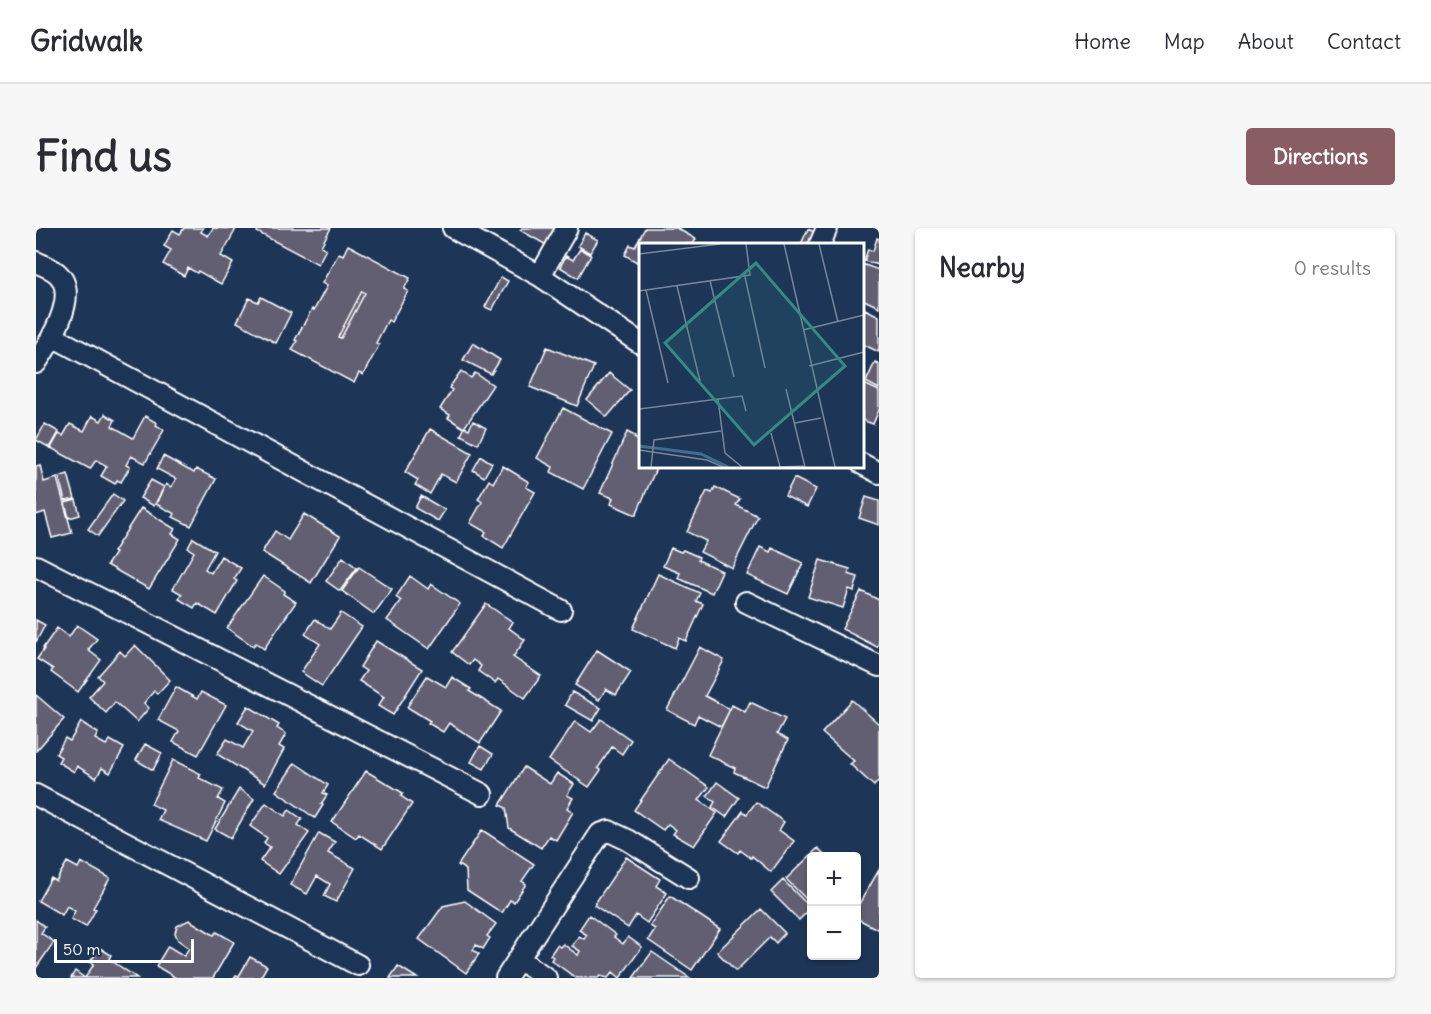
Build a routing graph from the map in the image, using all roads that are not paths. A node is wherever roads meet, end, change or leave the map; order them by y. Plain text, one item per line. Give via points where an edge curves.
1 (453, 228) edge
2 (567, 228) edge
3 (827, 228) edge
4 (820, 243) edge
5 (36, 262) edge
6 (540, 276) junction
7 (54, 337) junction
8 (639, 343) edge
9 (36, 363) edge
10 (864, 465) edge
11 (879, 473) edge
12 (36, 566) edge
13 (746, 602) dead end
14 (561, 610) dead end
15 (879, 666) edge
16 (36, 795) edge
17 (482, 795) dead end
18 (688, 878) dead end
19 (519, 959) junction
20 (358, 966) dead end
21 (506, 978) edge
22 (546, 978) edge

1 - 6 street
2 - 6 street
3 - 4 street
5 - 7 street via 57,273 64,284 65,301
6 - 8 street
7 - 9 street
7 - 14 street
10 - 11 street
12 - 17 street
13 - 15 street
16 - 20 street
18 - 19 street via 609,831 600,834
19 - 21 street
19 - 22 street

